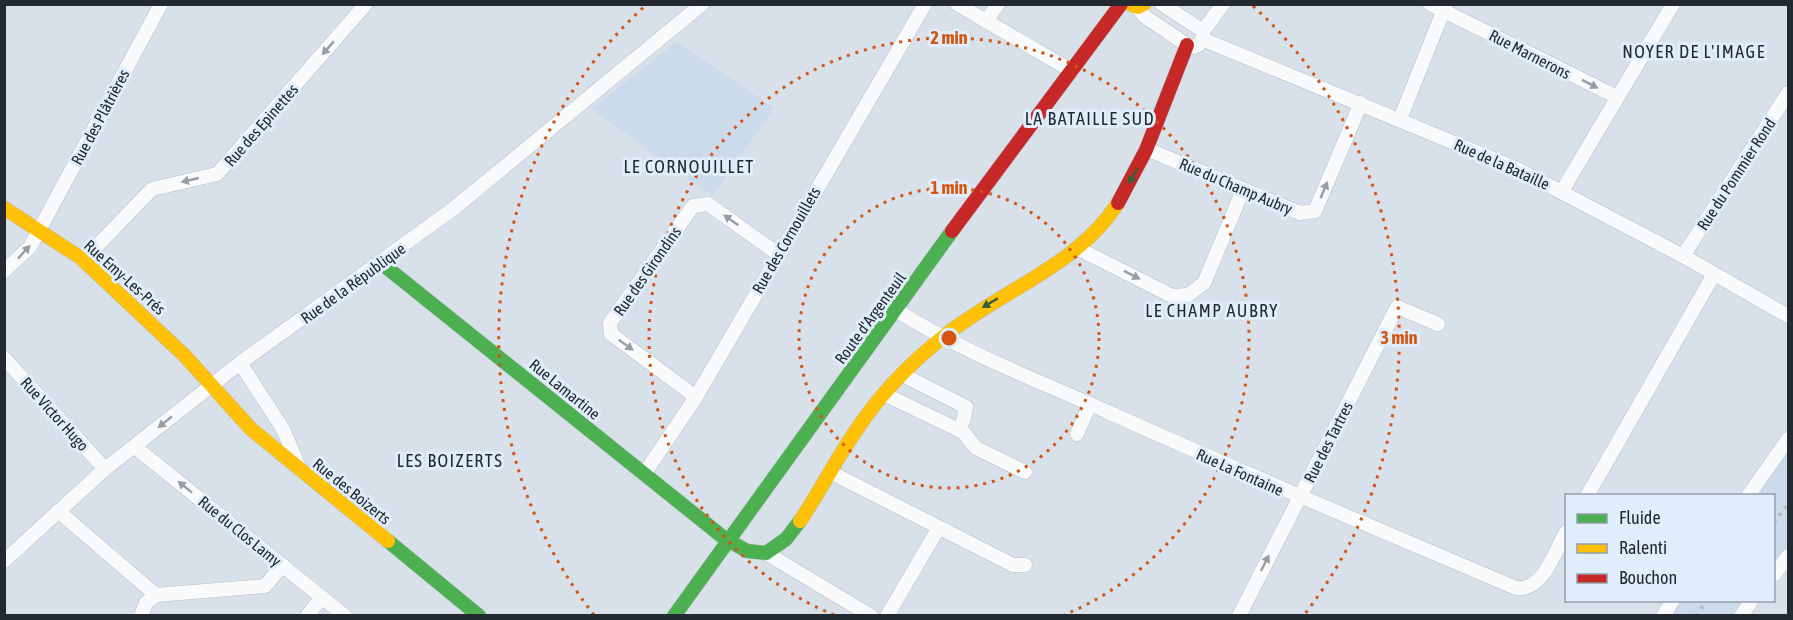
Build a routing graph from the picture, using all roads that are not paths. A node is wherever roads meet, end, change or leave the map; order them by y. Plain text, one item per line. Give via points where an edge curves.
1 (161, 4) edge
2 (366, 4) edge
3 (702, 4) edge
4 (925, 4) edge
5 (957, 4) edge
6 (998, 4) edge
7 (1121, 4) edge
8 (1162, 4) edge
9 (1223, 4) edge
10 (1430, 4) edge
11 (1673, 4) edge
12 (1137, 6) edge
13 (1445, 7) edge
14 (986, 21) junction
15 (1203, 35) junction
16 (1095, 42) junction
17 (1187, 45) junction
18 (1072, 71) junction
19 (1788, 93) edge
20 (1617, 97) junction
21 (1361, 103) junction
22 (1400, 119) junction
23 (1149, 150) junction
24 (1243, 190) junction
25 (1562, 191) junction
26 (4, 208) edge
27 (40, 229) junction
28 (1079, 249) junction
29 (778, 254) junction
30 (1683, 256) junction
31 (81, 258) junction
32 (381, 263) junction
33 (4, 271) edge
34 (1714, 274) junction
35 (896, 310) junction
36 (1788, 316) edge
37 (1438, 324) dead end
38 (940, 337) junction
39 (4, 358) edge
40 (240, 363) junction
41 (903, 375) junction
42 (211, 385) junction
43 (884, 394) junction
44 (696, 397) junction
45 (1090, 404) junction
46 (963, 421) dead end
47 (1077, 434) dead end
48 (1788, 439) edge
49 (135, 447) junction
50 (105, 469) junction
51 (300, 470) junction
52 (830, 472) junction
53 (1025, 472) dead end
54 (644, 474) junction
55 (1588, 494) edge
56 (1749, 494) edge
57 (1299, 498) junction
58 (58, 511) junction
59 (938, 529) junction
60 (1565, 534) edge
61 (728, 541) junction
62 (766, 553) junction
63 (1788, 556) edge
64 (4, 561) edge
65 (283, 565) junction
66 (1025, 565) dead end
67 (1775, 572) edge
68 (156, 595) junction
69 (322, 597) junction
70 (1672, 602) edge
71 (1751, 602) edge
72 (141, 615) edge
73 (307, 615) edge
74 (345, 615) edge
75 (479, 615) edge
76 (674, 615) edge
77 (871, 615) edge
78 (887, 615) edge
79 (1239, 615) edge
80 (1663, 615) edge
81 (1741, 615) edge

1 - 27 street, Rue des Plâtrières
2 -> 31 street, Rue des Epinettes via 217,174 152,189
3 - 32 street, Rue de la République via 453,209
4 - 29 street, Rue des Cornouillets
5 - 14 street
6 - 14 street
7 - 16 street, Route d'Argenteuil
8 - 15 street, Rue de la Bataille
9 - 15 street
10 - 13 street, Rue Marnerons
11 - 20 street
12 - 16 street, Route d'Argenteuil
12 - 17 street via 1144,16
13 -> 20 street, Rue Marnerons
13 - 22 street
14 - 18 street
15 - 17 street via 1194,47
15 - 21 street, Rue de la Bataille
16 - 18 street, Route d'Argenteuil
17 - 23 street
18 - 35 street, Route d'Argenteuil
19 - 30 street, Rue du Pommier Rond
20 - 25 street
21 - 22 street, Rue de la Bataille
24 -> 21 street, Rue du Champ Aubry via 1299,213 1315,211
22 - 25 street, Rue de la Bataille
23 - 24 street, Rue du Champ Aubry
23 -> 28 street via 1113,211
28 -> 24 street via 1172,296 1188,295 1204,283
25 - 30 street, Rue de la Bataille
26 - 27 street, Rue Emy-Les-Prés
27 - 31 street, Rue Emy-Les-Prés
33 -> 27 street, Rue des Plâtrières via 30,247
28 -> 38 street
29 - 44 street, Rue des Cornouillets
29 -> 44 street, Rue des Girondins via 708,204 693,206 610,323 611,334
30 - 34 street, Rue de la Bataille
31 - 42 street, Rue Emy-Les-Prés
32 - 40 street, Rue de la République
32 - 54 street, Rue Lamartine
34 - 36 street, Rue de la Bataille
34 - 55 street
35 - 38 street, Rue La Fontaine
35 - 61 street, Route d'Argenteuil
37 - 57 street, Rue des Tartres via 1397,307
38 - 41 street
38 - 45 street, Rue La Fontaine
39 - 50 street, Rue Victor Hugo
40 - 42 street, Rue de la République
40 - 51 street via 283,429
41 - 43 street
41 - 46 street via 966,407
42 -> 49 street, Rue de la République
42 - 51 street, Rue des Boizerts via 251,429
43 - 52 street
43 - 53 street via 963,432 976,448
44 - 54 street, Rue des Cornouillets
45 - 47 street
45 - 57 street, Rue La Fontaine
48 - 56 street
49 - 50 street, Rue de la République
65 -> 49 street, Rue du Clos Lamy
50 - 58 street, Rue de la République
51 - 75 street, Rue des Boizerts
52 - 59 street
52 - 62 street via 792,533
54 - 61 street, Rue Lamartine
57 - 60 street, Rue La Fontaine via 1524,589 1539,579
79 -> 57 street, Rue des Tartres
58 - 64 street, Rue de la République
58 - 68 street
59 - 66 street via 1013,565
59 - 78 street
61 - 62 street, Rue Lamartine via 747,551
61 - 76 street, Route d'Argenteuil
62 - 77 street
63 - 67 street
65 - 68 street via 266,586
65 - 69 street, Rue du Clos Lamy
68 - 72 street via 146,603
69 - 73 street
69 - 74 street, Rue du Clos Lamy
70 - 80 street
71 - 81 street

